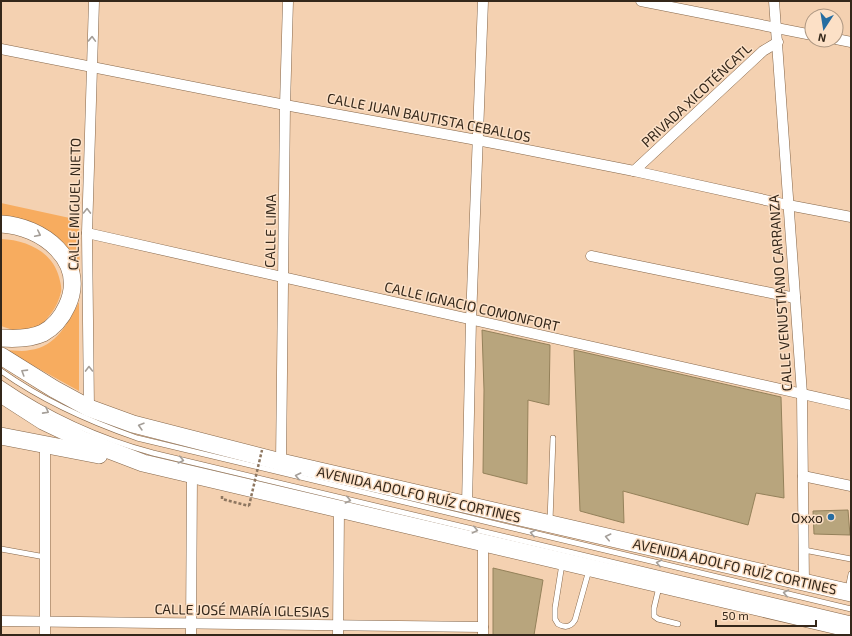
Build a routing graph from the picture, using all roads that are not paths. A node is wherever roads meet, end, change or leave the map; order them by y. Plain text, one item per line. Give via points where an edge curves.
1 (94, 1) edge
2 (288, 1) edge
3 (483, 1) edge
4 (641, 1) edge
5 (774, 1) edge
6 (776, 28) junction
7 (804, 33) edge
8 (778, 42) junction
9 (1, 49) edge
10 (91, 67) junction
11 (285, 105) junction
12 (477, 140) junction
13 (634, 171) junction
14 (788, 205) junction
15 (851, 217) edge
16 (1, 224) edge
17 (87, 233) junction
18 (591, 256) dead end
19 (283, 278) junction
20 (795, 298) junction
21 (471, 320) junction
22 (1, 338) edge
23 (1, 356) edge
24 (1, 371) edge
25 (1, 383) edge
26 (1, 394) edge
27 (802, 394) junction
28 (851, 405) edge
29 (89, 408) junction
30 (1, 436) edge
31 (553, 438) dead end
32 (45, 444) junction
33 (281, 462) junction
34 (143, 463) junction
35 (192, 474) junction
36 (803, 476) junction
37 (851, 486) edge
38 (467, 505) junction
39 (339, 509) junction
40 (549, 524) junction
41 (483, 542) junction
42 (1, 549) edge
43 (804, 550) junction
44 (45, 557) junction
45 (851, 559) edge
46 (563, 561) junction
47 (589, 568) junction
48 (851, 574) edge
49 (804, 582) junction
50 (660, 584) junction
51 (849, 593) edge
52 (851, 609) edge
53 (851, 619) edge
54 (1, 621) edge
55 (45, 621) junction
56 (191, 623) junction
57 (678, 624) dead end
58 (851, 629) edge
59 (338, 630) edge
60 (483, 631) edge
61 (44, 635) edge
62 (191, 635) edge

10 -> 1 street, CALLE MIGUEL NIETO
2 - 11 street, CALLE LIMA
3 - 12 street
4 - 6 street
5 - 6 street, CALLE VENUSTIANO CARRANZA
6 - 7 street
6 - 8 street, CALLE VENUSTIANO CARRANZA
8 - 13 street, PRIVADA XICOTÉNCATL via 763,51
8 - 14 street, CALLE VENUSTIANO CARRANZA
9 - 10 street, CALLE JUAN BAUTISTA CEBALLOS
10 - 11 street, CALLE JUAN BAUTISTA CEBALLOS
17 -> 10 street, CALLE MIGUEL NIETO
11 - 12 street, CALLE JUAN BAUTISTA CEBALLOS
11 - 19 street, CALLE LIMA
12 - 13 street, CALLE JUAN BAUTISTA CEBALLOS
12 - 21 street
13 - 14 street, CALLE JUAN BAUTISTA CEBALLOS
14 - 15 street, CALLE JUAN BAUTISTA CEBALLOS
14 - 20 street, CALLE VENUSTIANO CARRANZA
16 -> 22 main road via 28,229 55,246 65,257 71,271 72,286 67,307 54,325 31,336
17 - 19 street, CALLE IGNACIO COMONFORT
29 -> 17 street, CALLE MIGUEL NIETO
18 - 20 street
19 - 21 street, CALLE IGNACIO COMONFORT
19 - 33 street, CALLE LIMA
20 - 27 street, CALLE VENUSTIANO CARRANZA
21 - 27 street, CALLE IGNACIO COMONFORT
21 - 38 street
29 -> 23 main road, AVENIDA ADOLFO RUÍZ CORTINES
52 -> 24 lane via 137,438 103,426 44,399
25 -> 53 lane via 34,405 72,425 120,444
26 - 34 main road via 43,421 83,440
27 - 28 street, CALLE IGNACIO COMONFORT
27 - 36 street, CALLE VENUSTIANO CARRANZA
33 -> 29 main road, AVENIDA ADOLFO RUÍZ CORTINES via 133,424
30 - 32 main road
31 - 40 lane
32 - 34 main road
32 - 44 street
33 - 38 main road, AVENIDA ADOLFO RUÍZ CORTINES
34 - 35 main road
35 - 39 main road
35 - 56 street
36 - 37 street
36 - 43 street, CALLE VENUSTIANO CARRANZA
38 - 40 main road, AVENIDA ADOLFO RUÍZ CORTINES
39 - 41 main road
39 - 59 street
49 -> 40 main road, AVENIDA ADOLFO RUÍZ CORTINES
41 - 46 main road
41 - 60 street
42 - 44 lane
43 - 45 lane
43 - 49 street, CALLE VENUSTIANO CARRANZA
44 - 55 street
46 - 47 main road
46 - 47 lane via 554,614 558,624 565,627 572,625 575,620
47 - 50 main road
48 - 51 lane
49 - 51 main road, AVENIDA ADOLFO RUÍZ CORTINES
50 - 57 lane via 654,616
50 - 58 main road
54 - 55 street, CALLE JOSÉ MARÍA IGLESIAS
55 - 56 street, CALLE JOSÉ MARÍA IGLESIAS
55 - 61 street
56 - 59 street, CALLE JOSÉ MARÍA IGLESIAS
56 - 62 street
59 - 60 street, CALLE JOSÉ MARÍA IGLESIAS

